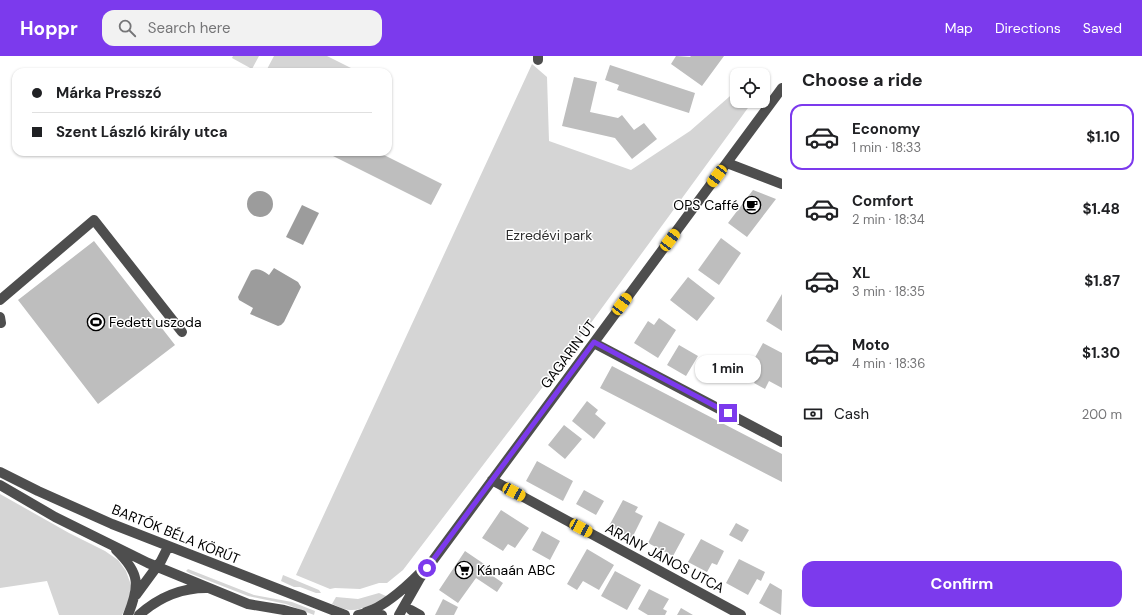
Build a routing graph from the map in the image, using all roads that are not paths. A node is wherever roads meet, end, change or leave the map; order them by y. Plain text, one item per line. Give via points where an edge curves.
1 (782, 88) edge
2 (727, 163) junction
3 (782, 184) edge
4 (0, 300) edge
5 (182, 332) dead end
6 (594, 342) junction
7 (782, 442) edge
8 (0, 472) edge
9 (492, 480) junction
10 (0, 485) edge
11 (109, 543) junction
12 (168, 546) junction
13 (434, 559) junction
14 (157, 567) junction
15 (212, 590) junction
16 (135, 598) junction
17 (362, 614) edge
18 (128, 615) edge
19 (139, 615) edge
20 (302, 615) edge
21 (345, 615) edge
22 (382, 615) edge
23 (399, 615) edge
24 (741, 615) edge

1 - 2 street, GAGARIN ÚT
2 - 3 street
2 - 6 street, GAGARIN ÚT
4 - 5 street via 94,220
6 - 7 street
6 - 9 street, GAGARIN ÚT
8 - 12 street, BARTÓK BÉLA KÖRÚT via 62,502
9 - 13 street, GAGARIN ÚT
9 - 24 street, ARANY JÁNOS UTCA
10 - 11 street via 49,514
11 - 14 street
11 - 16 street via 131,567 136,583
12 - 14 street
12 - 21 street, BARTÓK BÉLA KÖRÚT
13 - 17 street, GAGARIN ÚT via 389,601
13 - 23 street, GAGARIN ÚT
14 - 15 street
14 - 16 street
15 - 19 street via 200,588 174,593 154,603
15 - 20 street via 248,604
16 - 18 street
17 - 22 street via 373,612

